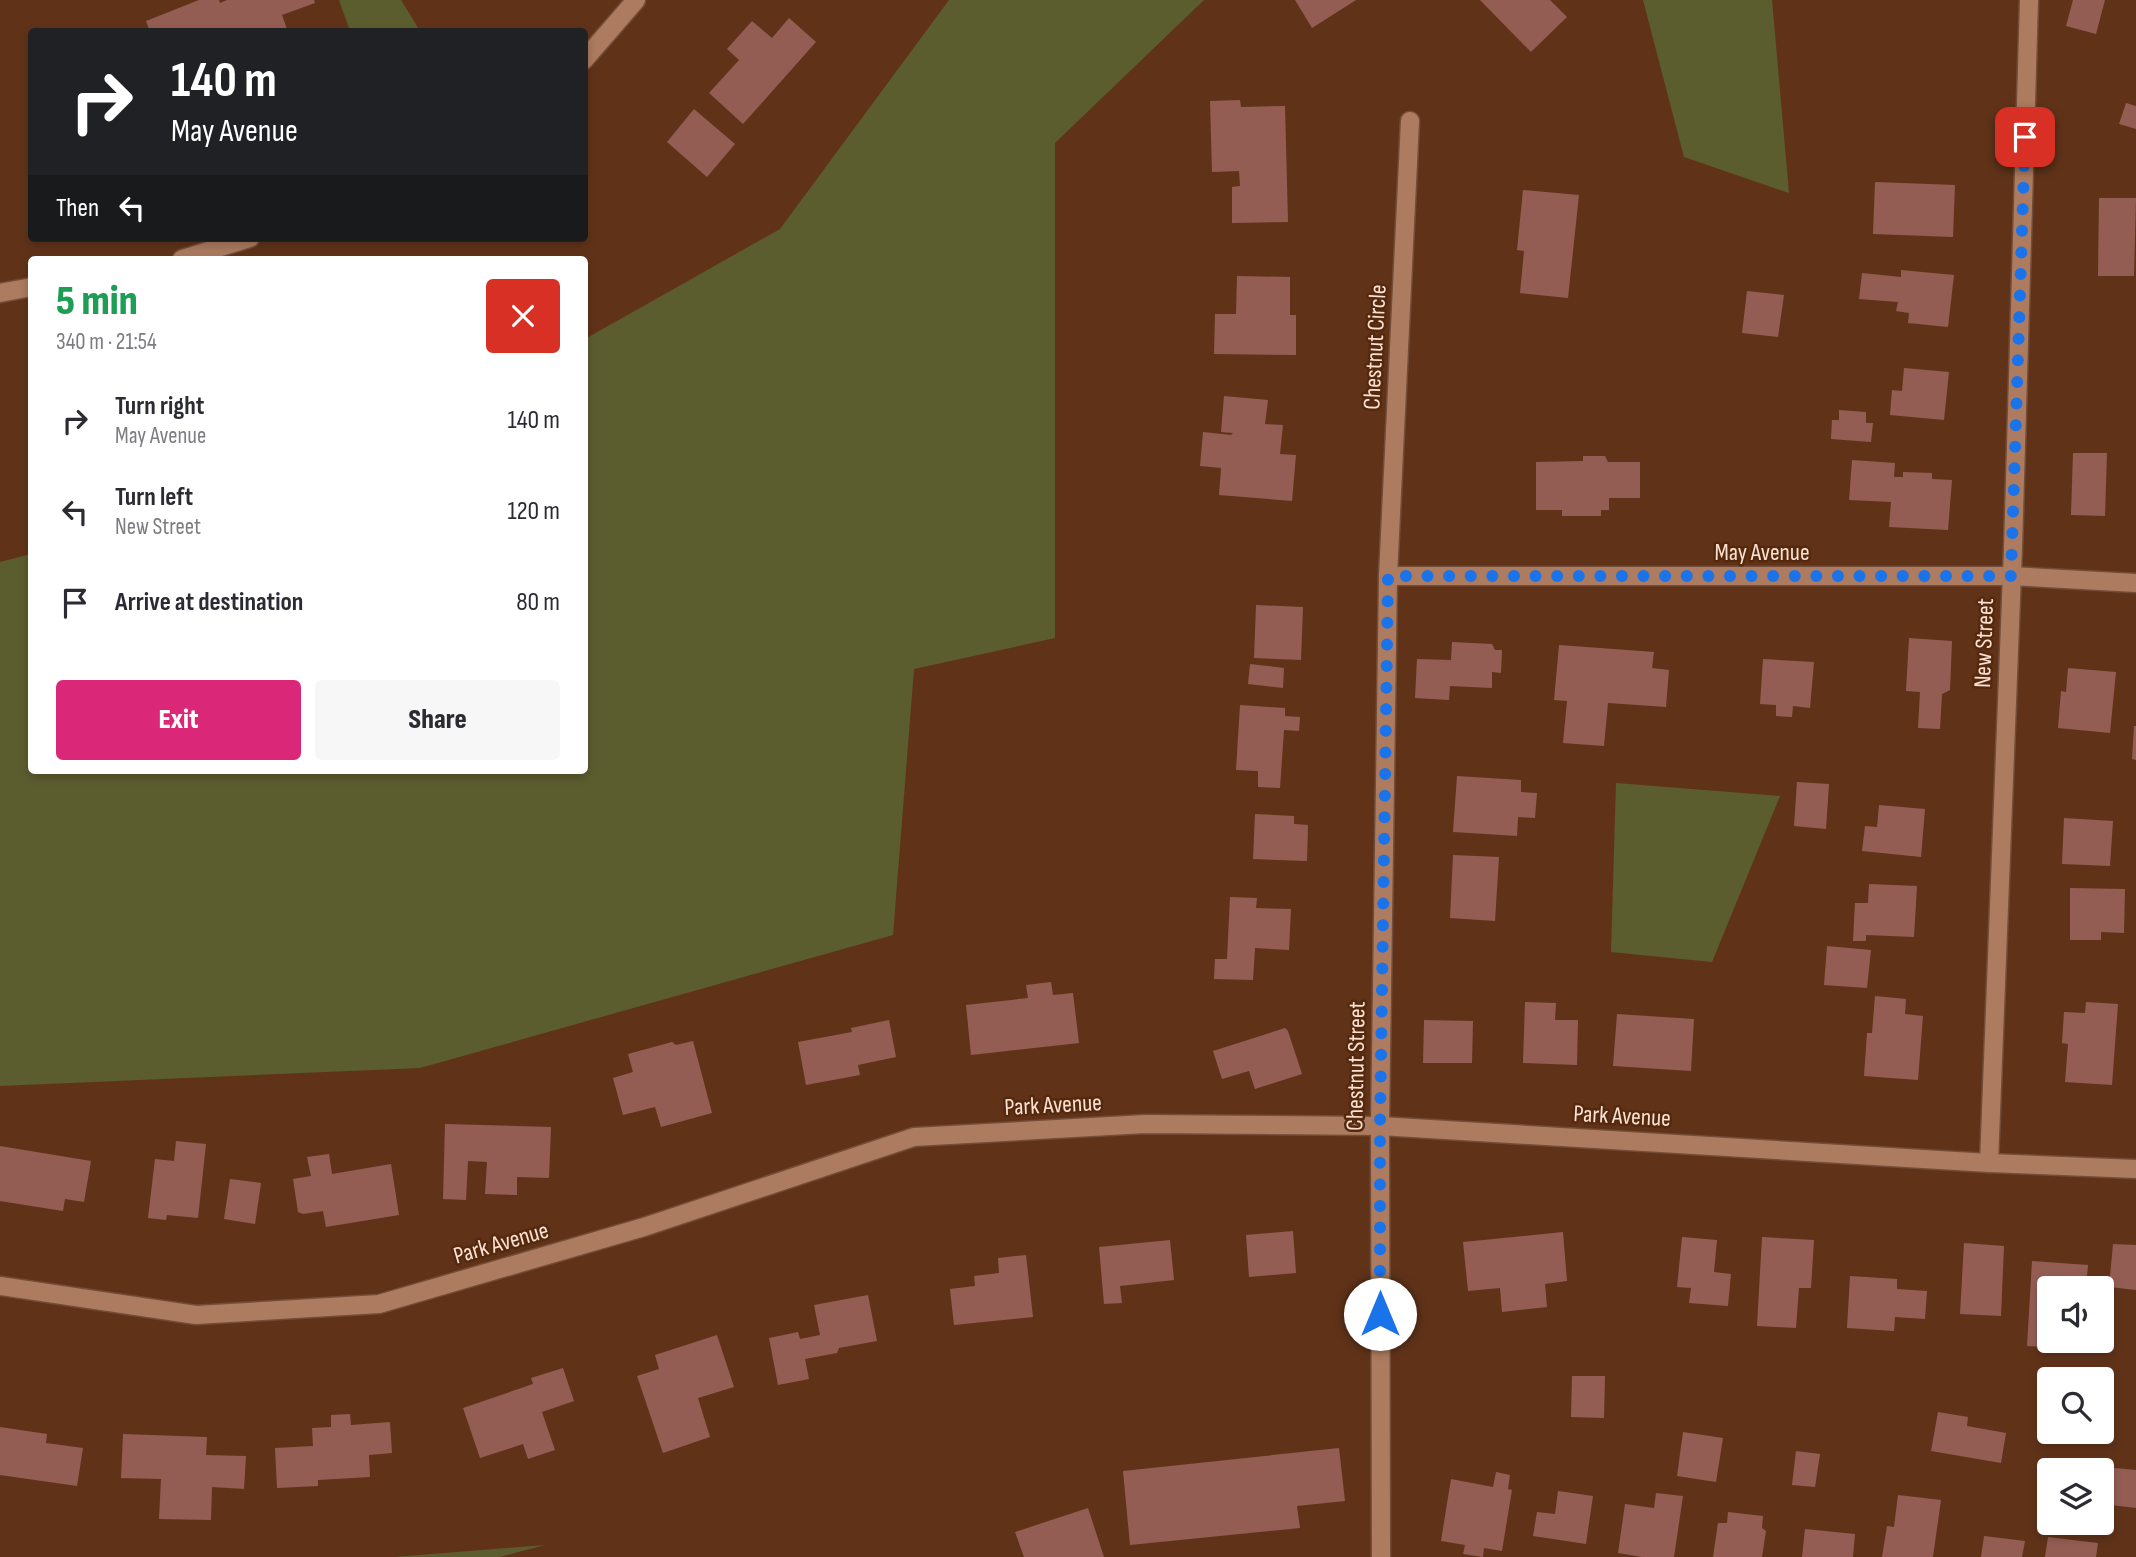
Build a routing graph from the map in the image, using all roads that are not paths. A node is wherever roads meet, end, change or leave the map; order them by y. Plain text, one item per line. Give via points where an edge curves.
1 (636, 0) edge
2 (2029, 0) edge
3 (588, 55) edge
4 (1410, 121) dead end
5 (237, 242) edge
6 (192, 256) edge
7 (28, 288) edge
8 (0, 293) edge
9 (1388, 576) junction
10 (2011, 576) junction
11 (2136, 583) edge
12 (1380, 1126) junction
13 (1989, 1163) junction
14 (2136, 1169) edge
15 (0, 1286) edge
16 (1381, 1557) edge

1 - 3 street
2 - 10 street, New Street
4 - 9 street, Chestnut Circle
5 - 6 street
7 - 8 street
9 - 10 street, May Avenue
9 - 12 street, Chestnut Street
10 - 11 street, May Avenue
10 - 13 street, New Street
12 - 13 street, Park Avenue
12 - 15 street, Park Avenue via 1145,1124 914,1137 644,1227 379,1304 196,1315
12 - 16 street, Chestnut Street
13 - 14 street, Park Avenue

